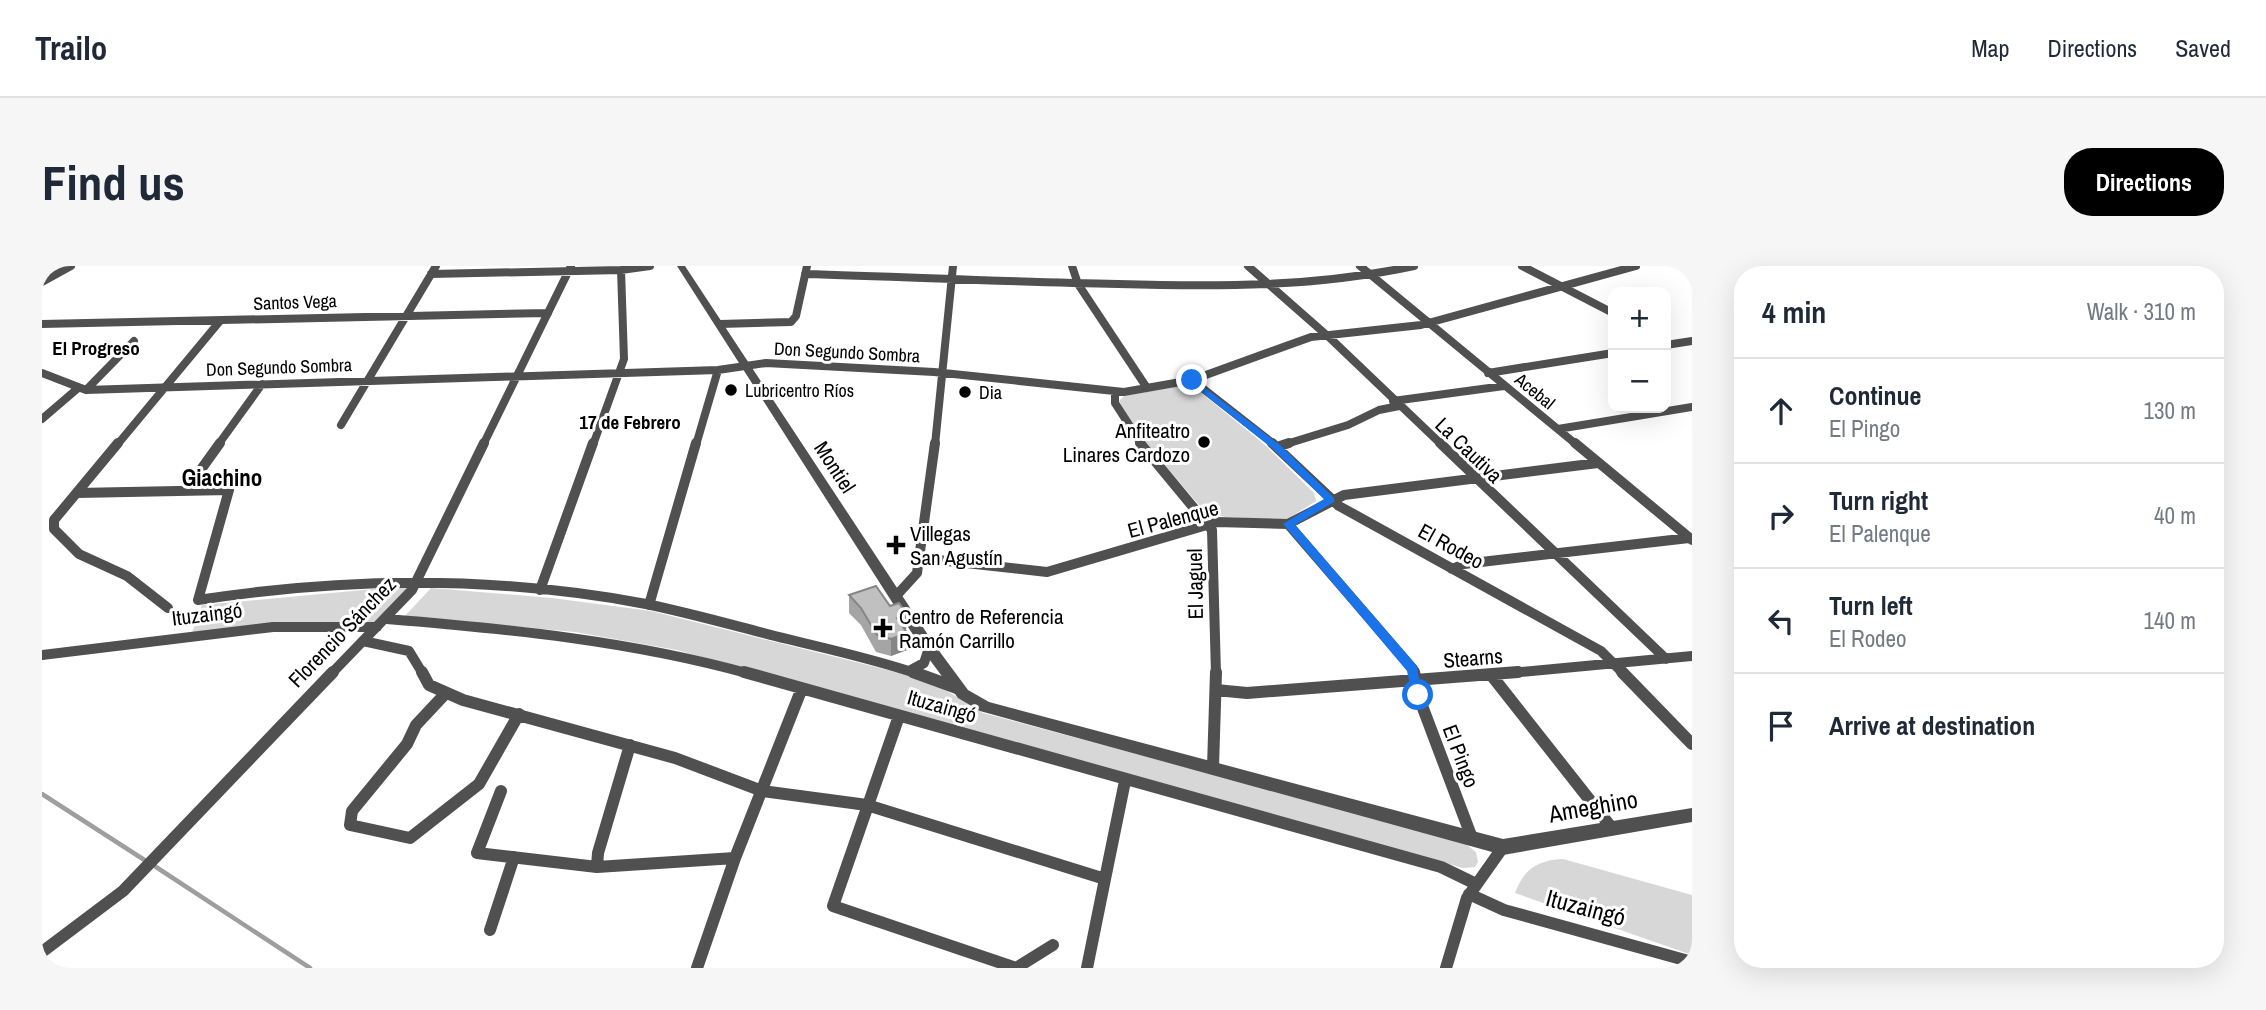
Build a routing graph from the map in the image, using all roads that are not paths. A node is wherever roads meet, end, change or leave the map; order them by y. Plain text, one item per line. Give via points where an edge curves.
1 (71, 266) edge
2 (650, 266) edge
3 (681, 266) edge
4 (953, 266) edge
5 (1072, 266) edge
6 (1248, 266) edge
7 (1360, 266) edge
8 (1414, 266) edge
9 (1522, 266) edge
10 (1636, 266) edge
11 (570, 268) edge
12 (434, 270) edge
13 (621, 270) junction
14 (806, 270) edge
15 (1372, 276) junction
16 (952, 278) junction
17 (42, 282) edge
18 (1078, 284) junction
19 (1267, 285) junction
20 (1560, 286) junction
21 (1608, 310) edge
22 (548, 313) junction
23 (406, 315) junction
24 (220, 321) junction
25 (42, 324) edge
26 (720, 324) junction
27 (1427, 324) junction
28 (1325, 334) junction
29 (134, 341) dead end
30 (1692, 341) edge
31 (1671, 343) edge
32 (1608, 354) edge
33 (746, 365) junction
34 (718, 370) junction
35 (42, 373) edge
36 (618, 373) junction
37 (944, 373) junction
38 (1488, 373) junction
39 (518, 376) junction
40 (369, 380) junction
41 (1192, 380) junction
42 (262, 384) junction
43 (1504, 386) junction
44 (166, 387) junction
45 (1147, 388) junction
46 (81, 390) junction
47 (1115, 393) junction
48 (1396, 404) junction
49 (1692, 407) edge
50 (42, 419) edge
51 (341, 425) dead end
52 (1558, 429) junction
53 (1277, 447) junction
54 (1598, 463) junction
55 (1473, 478) junction
56 (187, 489) junction
57 (77, 492) junction
58 (1331, 500) junction
59 (1208, 524) junction
60 (1288, 524) junction
61 (1690, 539) edge
62 (1554, 554) junction
63 (920, 558) junction
64 (1452, 569) junction
65 (418, 582) junction
66 (540, 590) junction
67 (896, 596) junction
68 (649, 605) junction
69 (168, 608) dead end
70 (382, 623) junction
71 (363, 641) junction
72 (929, 648) junction
73 (42, 655) edge
74 (1692, 656) edge
75 (1666, 659) junction
76 (1615, 665) junction
77 (911, 670) junction
78 (1492, 676) junction
79 (1416, 682) junction
80 (802, 688) junction
81 (957, 688) junction
82 (1216, 690) junction
83 (445, 694) junction
84 (519, 714) junction
85 (899, 716) junction
86 (1692, 744) edge
87 (630, 745) junction
88 (1213, 767) junction
89 (1125, 781) junction
90 (501, 791) dead end
91 (762, 791) junction
92 (866, 805) junction
93 (1692, 815) edge
94 (1611, 827) junction
95 (1472, 838) junction
96 (1503, 847) junction
97 (514, 857) junction
98 (735, 858) junction
99 (597, 867) junction
100 (1105, 880) junction
101 (1472, 889) junction
102 (490, 930) dead end
103 (1054, 945) dead end
104 (42, 952) edge
105 (1692, 962) edge
106 (697, 968) edge
107 (1087, 968) edge
108 (1446, 968) edge

1 - 17 street
2 - 13 street
3 - 26 street, Montiel
4 - 16 street
5 - 18 street
6 - 19 street, La Cautiva
7 - 15 street, Acebal
8 - 15 street
9 - 20 street
10 - 20 street, Don Segundo Sombra
11 - 12 street
11 - 13 street
11 - 22 street, Florencio Sánchez
12 - 23 street
13 - 36 street via 625,340
14 - 16 street
14 - 26 street via 791,322
15 - 19 street
15 - 27 street, Acebal
16 - 18 street
16 - 37 street
18 - 19 street
18 - 45 street
19 - 28 street, La Cautiva
20 - 21 street
20 - 27 street, Don Segundo Sombra
22 - 23 street, Santos Vega
22 - 39 street, Florencio Sánchez
23 - 24 street, Santos Vega
23 - 40 street
24 - 25 street, Santos Vega
24 - 44 street
26 - 33 street, Montiel
27 - 28 street, Don Segundo Sombra
27 - 38 street, Acebal
28 - 41 street, Don Segundo Sombra
28 - 48 street, La Cautiva
29 - 46 street
30 - 31 street
32 - 38 street
33 - 34 street, Don Segundo Sombra
33 - 37 street, Don Segundo Sombra
33 - 67 street, Montiel
34 - 36 street, Don Segundo Sombra
34 - 68 street
35 - 46 street, Don Segundo Sombra
36 - 39 street, Don Segundo Sombra
36 - 66 street
37 - 47 street, Don Segundo Sombra
37 - 63 street
38 - 43 street, Acebal
39 - 40 street, Don Segundo Sombra
39 - 65 street, Florencio Sánchez
40 - 42 street, Don Segundo Sombra
40 - 51 street
41 - 45 street, Don Segundo Sombra
41 - 53 street, El Rodeo
42 - 44 street, Don Segundo Sombra
42 - 56 street
43 - 48 street
43 - 52 street, Acebal
44 - 46 street, Don Segundo Sombra
44 - 57 street
45 - 47 street, Don Segundo Sombra
46 - 50 street
47 - 59 street, El Jaguel via 1115,403 1136,438
48 - 53 street
48 - 55 street, La Cautiva
49 - 52 street
52 - 54 street, Acebal
53 - 58 street, El Rodeo
54 - 55 street
54 - 61 street, Acebal
55 - 58 street
55 - 62 street, La Cautiva
56 - 57 street
56 - 65 street, Ituzaingó via 230,492 198,600
57 - 69 street via 54,520 54,529 79,554 127,576
58 - 60 street
58 - 64 street, El Rodeo
59 - 60 street, El Palenque
59 - 63 street, El Palenque via 1047,572
59 - 82 street, El Jaguel via 1213,537
60 - 79 street, El Pingo via 1413,669
61 - 62 street
62 - 64 street
62 - 75 street, La Cautiva
63 - 67 street via 917,573
64 - 76 street, El Rodeo via 1601,651
65 - 66 street, Ituzaingó
65 - 70 street, Florencio Sánchez
66 - 68 street, Ituzaingó
67 - 72 street, Montiel
68 - 77 street, Ituzaingó
70 - 71 street, Florencio Sánchez
70 - 73 street, Ituzaingó via 273,627
70 - 80 street, Ituzaingó via 540,632 617,643
71 - 83 street via 409,651 425,680
71 - 104 street, Florencio Sánchez via 122,891
72 - 77 street via 925,663
72 - 81 street, Montiel
74 - 75 street, Stearns
75 - 76 street, Stearns
76 - 78 street, Stearns
76 - 86 street, El Rodeo
77 - 81 street, Ituzaingó
78 - 79 street, Stearns
78 - 94 street
79 - 82 street, Stearns via 1247,693
79 - 95 street, El Pingo
80 - 85 street, Ituzaingó
80 - 91 street
81 - 88 street, Ituzaingó via 985,707
82 - 88 street, El Jaguel
83 - 84 street
83 - 84 street via 416,724 407,744 352,811 350,825 410,838 483,780
84 - 87 street
85 - 89 street, Ituzaingó
85 - 92 street
87 - 91 street
87 - 99 street
88 - 95 street, Ituzaingó
89 - 100 street
89 - 101 street, Ituzaingó via 1441,867
90 - 97 street via 477,853
91 - 92 street
91 - 98 street
92 - 100 street
92 - 103 street via 833,906 1008,967 1016,968
93 - 94 street, Ameghino
94 - 96 street, Ameghino
95 - 96 street, Ameghino
96 - 101 street
97 - 99 street
97 - 102 street
98 - 99 street
98 - 106 street
100 - 107 street
101 - 105 street, Ituzaingó via 1504,910
101 - 108 street

